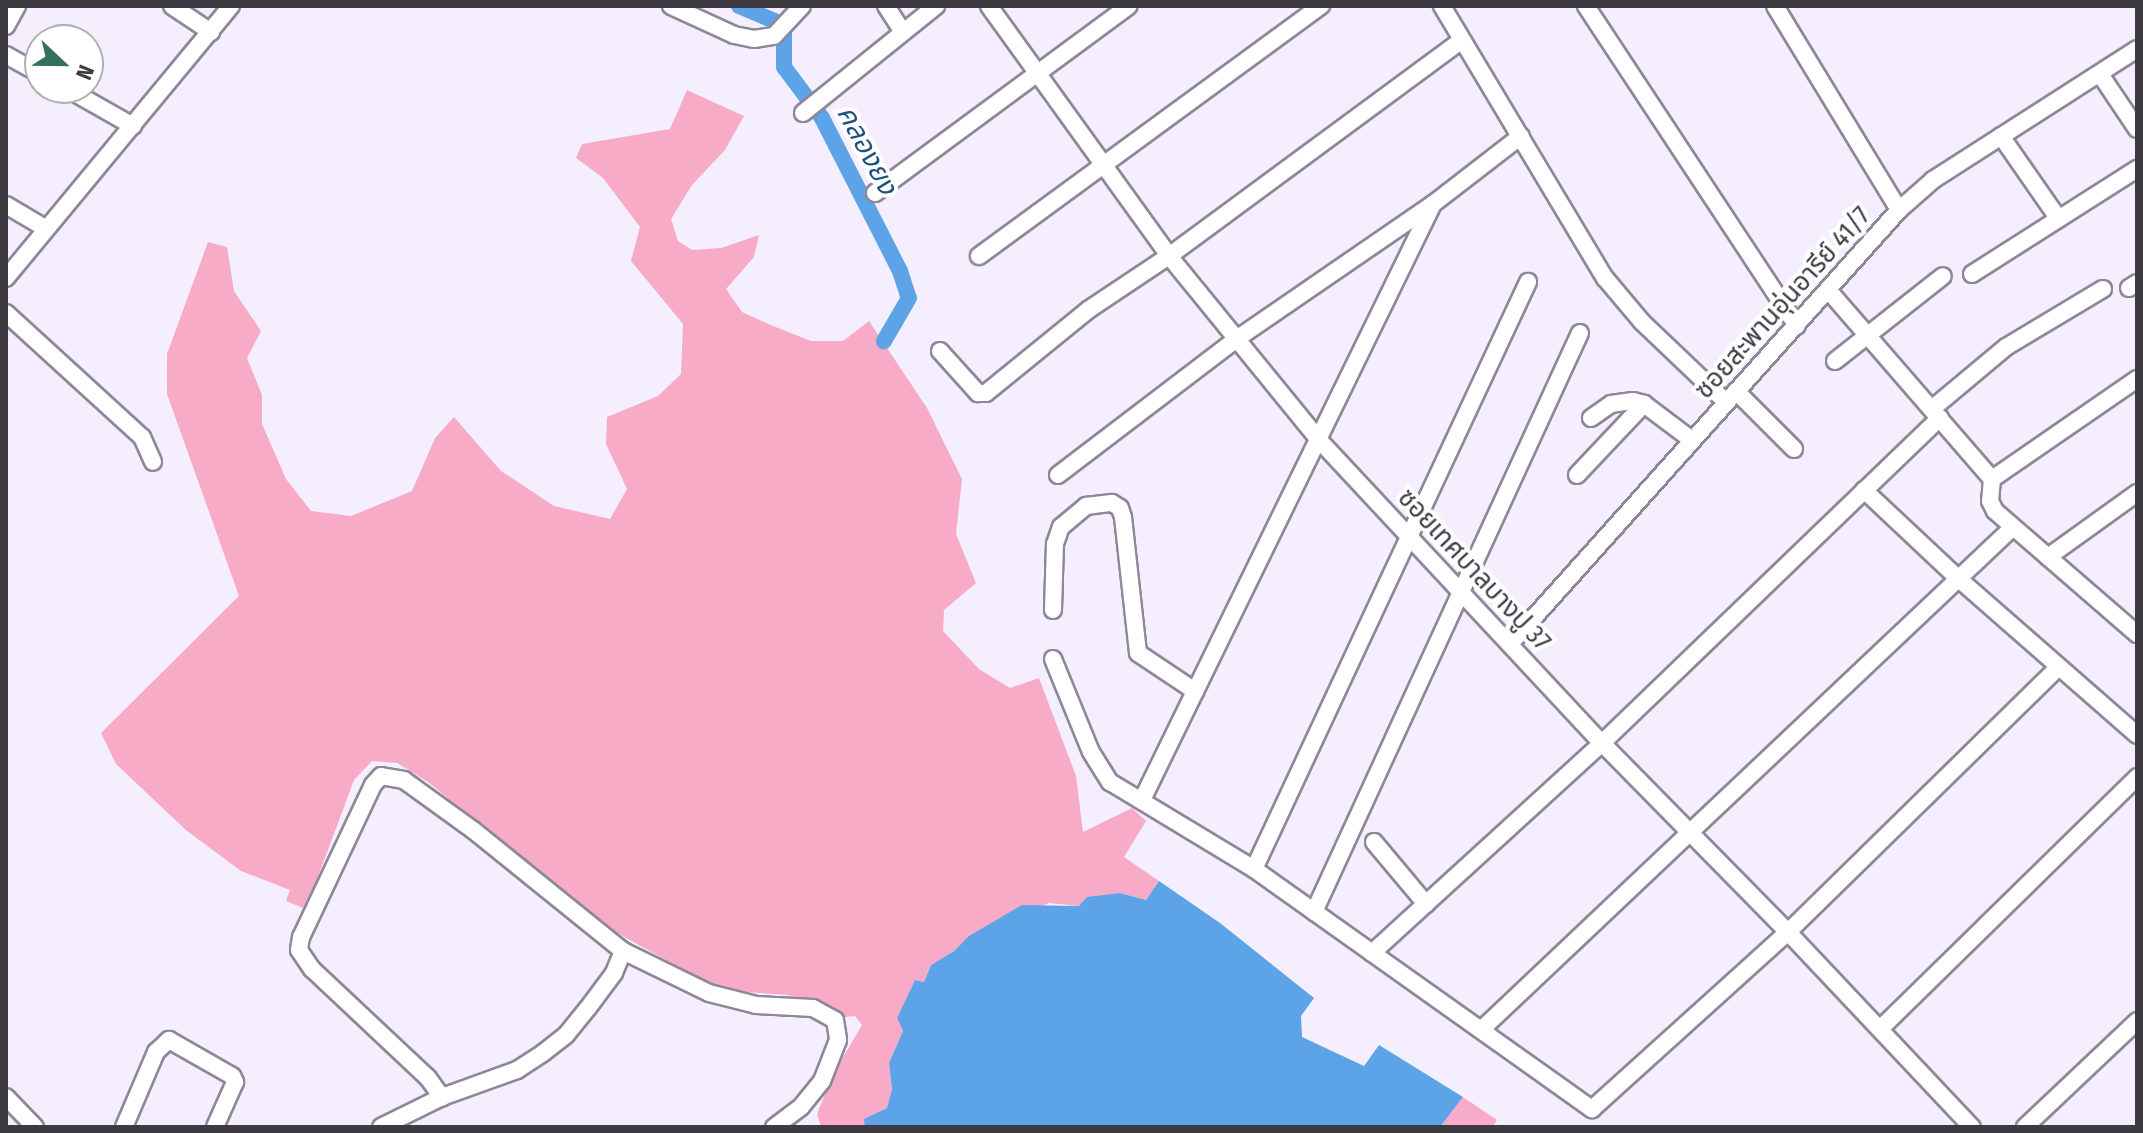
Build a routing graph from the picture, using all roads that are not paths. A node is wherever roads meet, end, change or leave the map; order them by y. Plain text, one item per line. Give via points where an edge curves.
1 (17, 6) edge
2 (172, 6) edge
3 (231, 6) edge
4 (671, 6) edge
5 (802, 6) edge
6 (886, 6) edge
7 (936, 6) edge
8 (989, 6) edge
9 (1129, 6) edge
10 (1321, 6) edge
11 (1442, 6) edge
12 (1586, 6) edge
13 (1775, 6) edge
14 (6, 26) edge
15 (902, 31) junction
16 (211, 32) junction
17 (1462, 40) junction
18 (2137, 49) edge
19 (6, 55) edge
20 (24, 65) edge
21 (1039, 73) junction
22 (2100, 74) junction
23 (94, 104) edge
24 (808, 108) dead end
25 (133, 126) junction
26 (2137, 129) edge
27 (1521, 136) junction
28 (2001, 136) junction
29 (1105, 164) junction
30 (2137, 169) edge
31 (875, 193) dead end
32 (1433, 204) junction
33 (6, 205) edge
34 (1899, 210) junction
35 (2058, 218) junction
36 (45, 228) junction
37 (979, 256) dead end
38 (1169, 256) junction
39 (1972, 274) dead end
40 (1943, 276) dead end
41 (6, 278) edge
42 (1528, 282) dead end
43 (2103, 289) dead end
44 (1829, 291) junction
45 (6, 313) edge
46 (1797, 326) junction
47 (1580, 333) dead end
48 (1868, 334) junction
49 (1235, 340) junction
50 (940, 351) dead end
51 (1835, 361) dead end
52 (2137, 379) edge
53 (1731, 397) junction
54 (1644, 404) junction
55 (1936, 413) junction
56 (1591, 418) dead end
57 (1319, 440) junction
58 (1692, 440) junction
59 (1794, 449) dead end
60 (153, 462) dead end
61 (1058, 475) dead end
62 (1577, 475) dead end
63 (1992, 479) junction
64 (1864, 490) junction
65 (2137, 493) edge
66 (2012, 528) junction
67 (1408, 535) junction
68 (2048, 557) junction
69 (1960, 580) junction
70 (1461, 588) junction
71 (1053, 610) dead end
72 (2136, 631) edge
73 (1511, 643) junction
74 (1053, 659) dead end
75 (2059, 667) junction
76 (1195, 691) junction
77 (2137, 735) edge
78 (1602, 743) junction
79 (2137, 777) edge
80 (1142, 800) junction
81 (1693, 833) junction
82 (1374, 842) dead end
83 (1254, 869) junction
84 (1426, 904) junction
85 (1314, 912) junction
86 (1788, 932) junction
87 (623, 951) junction
88 (1372, 953) junction
89 (2137, 1021) edge
90 (1482, 1029) junction
91 (1880, 1029) junction
92 (6, 1097) edge
93 (442, 1097) junction
94 (35, 1127) edge
95 (124, 1127) edge
96 (215, 1127) edge
97 (381, 1127) edge
98 (774, 1127) edge
99 (1972, 1127) edge
100 (2025, 1127) edge

1 - 14 street
2 - 16 street
3 - 16 street
4 - 5 street via 754,39 774,36
6 - 15 street
7 - 15 street
8 - 21 street, ซอยเทศบาลบางปู 37
9 - 21 street
10 - 29 street
11 - 17 street
12 - 46 street
13 - 34 street
15 - 24 street
16 - 25 street
17 - 27 street
17 - 38 street
18 - 22 street, ซอยสะพานอุ่นอารีย์ 41/7
19 - 20 street
21 - 29 street, ซอยเทศบาลบางปู 37
21 - 31 street
22 - 26 street
22 - 28 street, ซอยสะพานอุ่นอารีย์ 41/7
23 - 25 street
25 - 36 street
27 - 32 street
27 - 53 street via 1622,300
28 - 34 street, ซอยสะพานอุ่นอารีย์ 41/7 via 1933,180
28 - 35 street
29 - 37 street
29 - 38 street, ซอยเทศบาลบางปู 37
30 - 35 street
32 - 49 street
32 - 57 street
33 - 36 street
34 - 44 street, ซอยสะพานอุ่นอารีย์ 41/7
35 - 39 street
36 - 41 street
38 - 49 street, ซอยเทศบาลบางปู 37
38 - 50 street via 1088,310 986,393 978,393
40 - 48 street
42 - 67 street
43 - 55 street via 2006,347
44 - 46 street, ซอยสะพานอุ่นอารีย์ 41/7
44 - 48 street
45 - 60 street via 142,437
46 - 53 street, ซอยสะพานอุ่นอารีย์ 41/7
47 - 70 street
48 - 51 street
48 - 55 street
49 - 57 street, ซอยเทศบาลบางปู 37
49 - 61 street
52 - 63 street
53 - 58 street, ซอยสะพานอุ่นอารีย์ 41/7
53 - 59 street
54 - 56 street via 1622,400
54 - 58 street
54 - 62 street
55 - 63 street
55 - 64 street
57 - 67 street, ซอยเทศบาลบางปู 37
57 - 76 street
58 - 73 street, ซอยสะพานอุ่นอารีย์ 41/7
63 - 66 street via 1990,501
64 - 69 street
64 - 78 street
65 - 68 street
66 - 68 street
66 - 69 street
67 - 70 street, ซอยเทศบาลบางปู 37
67 - 83 street
68 - 72 street
69 - 75 street
69 - 81 street
70 - 73 street, ซอยเทศบาลบางปู 37
70 - 85 street
71 - 76 street via 1055,544 1061,527 1086,506 1112,503 1123,517 1138,653
73 - 78 street, ซอยเทศบาลบางปู 37
74 - 80 street via 1103,772 1124,793
75 - 77 street
75 - 86 street
76 - 80 street
78 - 81 street, ซอยเทศบาลบางปู 37
78 - 84 street
79 - 91 street
80 - 83 street
81 - 86 street, ซอยเทศบาลบางปู 37
81 - 90 street
82 - 84 street
83 - 85 street
84 - 88 street
85 - 88 street
86 - 90 street via 1592,1109
86 - 91 street, ซอยเทศบาลบางปู 37
87 - 93 street via 614,973 566,1035 517,1070
87 - 93 street via 404,780 381,776 299,950
87 - 98 street via 709,993 756,1005 813,1008 835,1020 838,1040 822,1081 801,1107
88 - 90 street
89 - 100 street
91 - 99 street, ซอยเทศบาลบางปู 37
92 - 94 street
93 - 97 street
95 - 96 street via 156,1052 169,1040 235,1082

